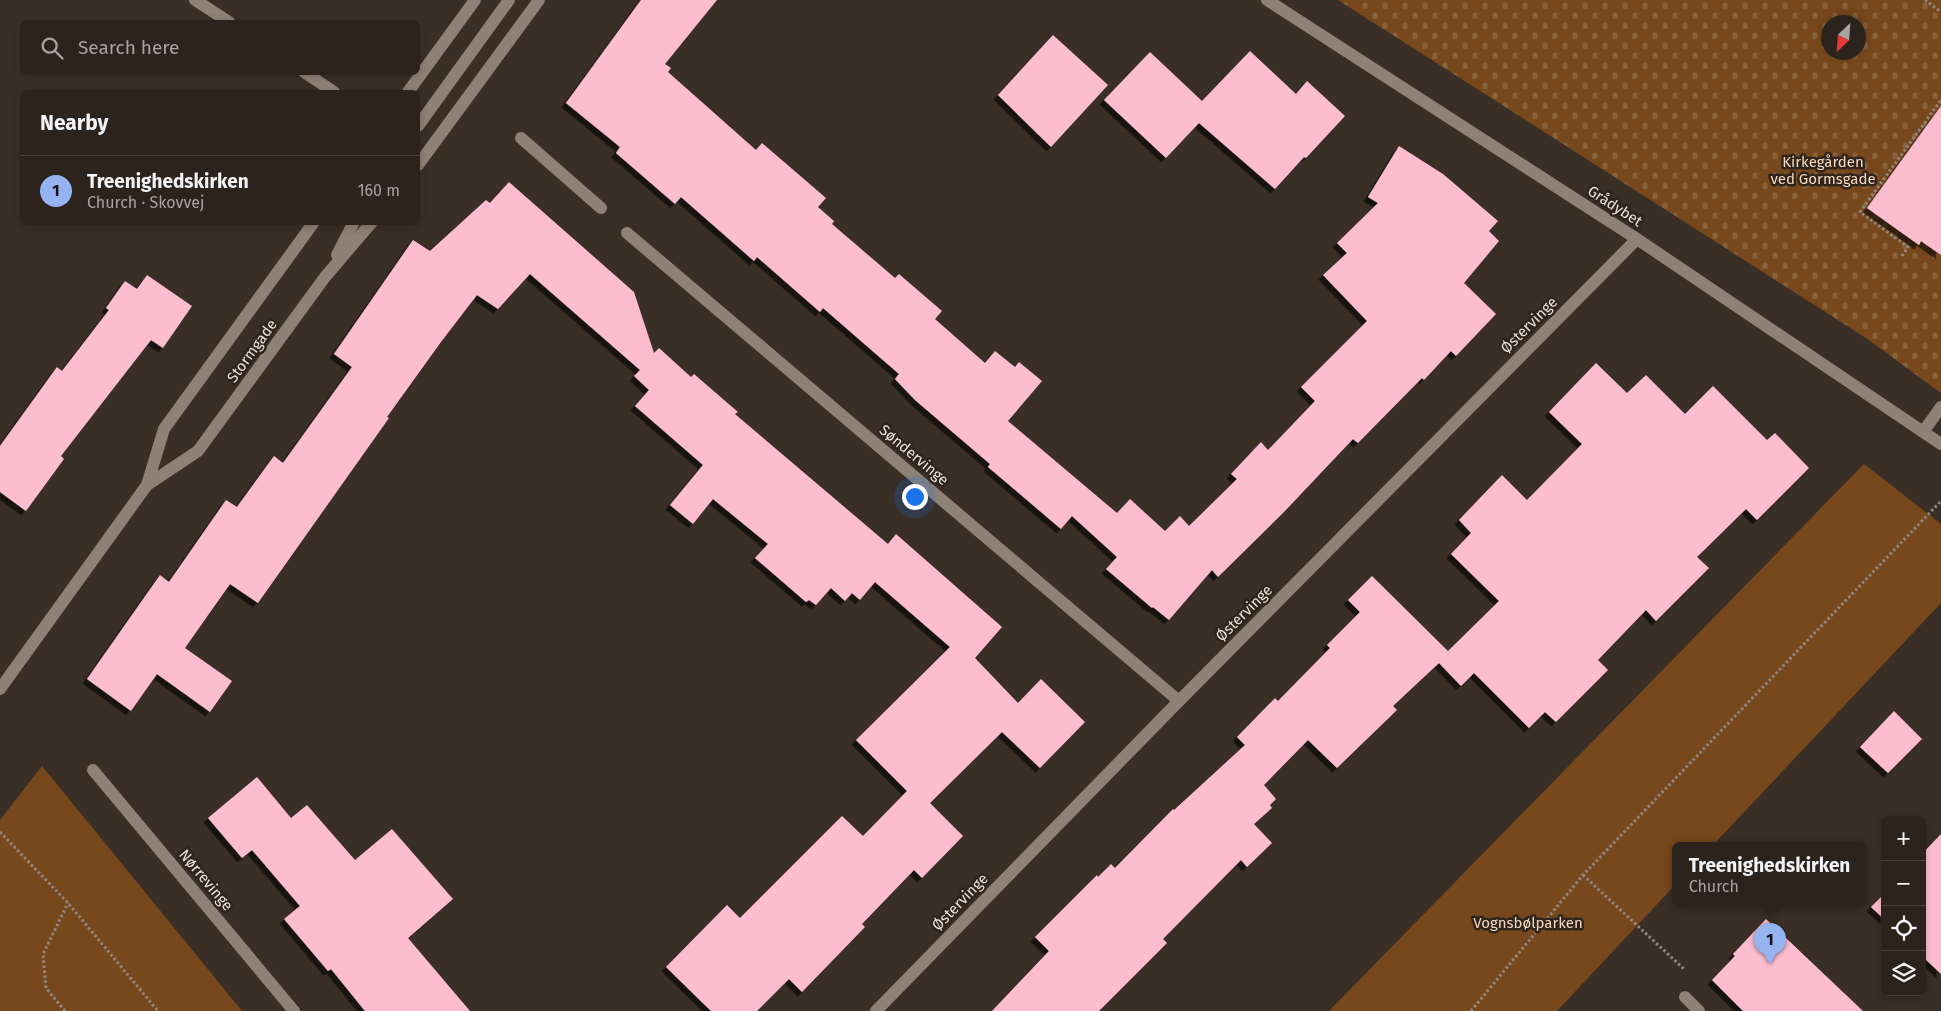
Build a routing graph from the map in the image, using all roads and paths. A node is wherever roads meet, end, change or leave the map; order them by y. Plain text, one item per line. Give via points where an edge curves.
1 (194, 0) edge
2 (475, 0) edge
3 (509, 0) edge
4 (540, 0) edge
5 (1267, 0) edge
6 (1924, 0) edge
7 (1941, 11) edge
8 (225, 20) edge
9 (308, 75) edge
10 (331, 90) edge
11 (409, 90) edge
12 (1941, 100) edge
13 (420, 123) edge
14 (520, 138) dead end
15 (420, 158) edge
16 (601, 208) dead end
17 (312, 225) edge
18 (352, 225) edge
19 (369, 225) edge
20 (628, 233) dead end
21 (1637, 239) junction
22 (1902, 256) dead end
23 (325, 278) junction
24 (1941, 407) edge
25 (1923, 432) junction
26 (1941, 444) edge
27 (147, 486) junction
28 (1941, 501) edge
29 (0, 689) edge
30 (1179, 701) junction
31 (93, 770) dead end
32 (0, 832) edge
33 (1583, 875) junction
34 (68, 903) junction
35 (1685, 997) joint
36 (65, 1011) edge
37 (158, 1011) edge
38 (294, 1011) edge
39 (876, 1011) edge
40 (1471, 1011) edge
41 (1699, 1011) edge

1 - 8 street
2 - 11 street
3 - 13 street
4 - 15 street
5 - 21 street, Grådybet
6 - 7 path
9 - 10 street
12 - 22 path via 1860,212 1908,247
14 - 16 street
17 - 27 street, Stormgade via 164,429
18 - 23 street
19 - 23 street, Stormgade
20 - 30 street, Søndervinge
21 - 25 street, Grådybet
21 - 30 street, Østervinge
23 - 27 street, Stormgade via 198,451
24 - 25 street
25 - 26 street, Grådybet
27 - 29 street, Stormgade
28 - 33 path
30 - 39 street, Østervinge
31 - 38 street, Nørrevinge
32 - 34 path
33 - 35 path via 1685,971
33 - 40 path
34 - 36 path via 43,954 46,988
34 - 37 path
35 - 41 street

